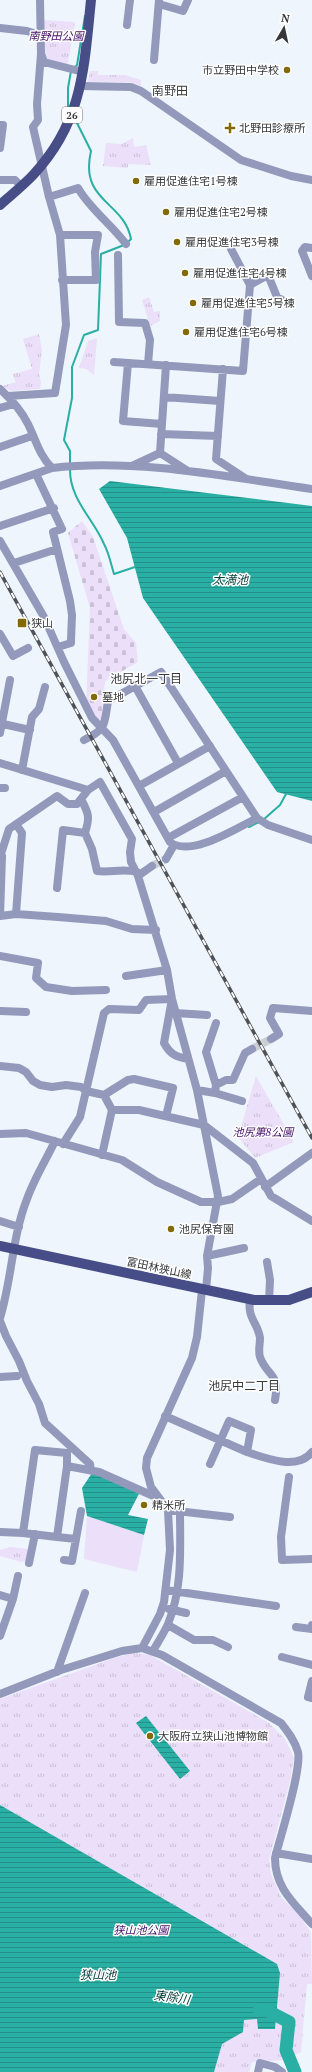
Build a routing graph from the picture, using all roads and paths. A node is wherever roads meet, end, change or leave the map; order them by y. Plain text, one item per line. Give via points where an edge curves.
1 (40, 0) edge
2 (92, 0) edge
3 (130, 0) edge
4 (188, 0) edge
5 (159, 2) edge
6 (127, 25) dead end
7 (0, 28) edge
8 (40, 35) junction
9 (41, 54) junction
10 (154, 60) dead end
11 (83, 72) junction
12 (81, 86) junction
13 (0, 125) edge
14 (0, 148) edge
15 (42, 164) junction
16 (0, 180) edge
17 (312, 180) edge
18 (21, 186) junction
19 (49, 197) junction
20 (0, 205) edge
21 (60, 235) junction
22 (126, 244) dead end
23 (312, 248) edge
24 (231, 249) dead end
25 (118, 255) dead end
26 (312, 276) edge
27 (62, 280) junction
28 (250, 285) junction
29 (289, 304) dead end
30 (114, 362) dead end
31 (128, 363) junction
32 (148, 364) junction
33 (166, 365) junction
34 (223, 369) junction
35 (0, 389) edge
36 (8, 396) junction
37 (164, 397) junction
38 (220, 401) junction
39 (14, 404) junction
40 (0, 408) edge
41 (162, 424) junction
42 (161, 434) junction
43 (32, 436) junction
44 (218, 436) junction
45 (0, 448) edge
46 (160, 453) junction
47 (129, 467) junction
48 (52, 468) junction
49 (190, 472) junction
50 (36, 474) junction
51 (248, 480) junction
52 (0, 486) edge
53 (312, 489) edge
54 (54, 508) junction
55 (0, 526) edge
56 (0, 541) edge
57 (57, 549) junction
58 (14, 563) junction
59 (0, 634) edge
60 (28, 648) dead end
61 (58, 648) junction
62 (10, 680) dead end
63 (135, 686) junction
64 (45, 687) dead end
65 (3, 724) junction
66 (103, 727) junction
67 (30, 730) junction
68 (0, 734) edge
69 (84, 740) dead end
70 (210, 746) junction
71 (0, 763) edge
72 (178, 763) junction
73 (22, 770) junction
74 (226, 771) junction
75 (139, 786) junction
76 (88, 790) junction
77 (243, 797) junction
78 (81, 799) junction
79 (154, 812) junction
80 (257, 818) junction
81 (16, 824) junction
82 (86, 833) junction
83 (312, 840) edge
84 (171, 842) junction
85 (1, 856) edge
86 (166, 859) dead end
87 (152, 866) tunnel mouth
88 (138, 874) junction
89 (58, 888) dead end
90 (16, 914) junction
91 (0, 916) edge
92 (156, 930) junction
93 (0, 956) edge
94 (167, 970) junction
95 (126, 976) dead end
96 (106, 990) dead end
97 (172, 999) junction
98 (0, 1011) edge
99 (312, 1011) edge
100 (26, 1012) dead end
101 (176, 1013) junction
102 (207, 1015) dead end
103 (216, 1023) dead end
104 (271, 1039) dead end
105 (252, 1049) tunnel mouth
106 (188, 1059) junction
107 (0, 1066) edge
108 (216, 1089) junction
109 (86, 1090) junction
110 (197, 1090) junction
111 (104, 1095) junction
112 (242, 1101) dead end
113 (112, 1110) junction
114 (166, 1116) junction
115 (204, 1125) junction
116 (0, 1134) edge
117 (59, 1142) junction
118 (312, 1153) edge
119 (102, 1155) junction
120 (263, 1183) junction
121 (218, 1202) junction
122 (0, 1221) edge
123 (312, 1221) edge
124 (20, 1227) junction
125 (0, 1246) edge
126 (244, 1248) dead end
127 (14, 1249) junction
128 (207, 1256) junction
129 (266, 1262) dead end
130 (204, 1290) junction
131 (312, 1292) edge
132 (250, 1300) junction
133 (269, 1301) junction
134 (0, 1320) edge
135 (17, 1376) dead end
136 (0, 1377) edge
137 (275, 1400) dead end
138 (165, 1416) junction
139 (220, 1440) junction
140 (247, 1452) junction
141 (312, 1452) edge
142 (210, 1464) dead end
143 (67, 1466) junction
144 (91, 1470) junction
145 (289, 1477) dead end
146 (159, 1498) junction
147 (168, 1510) junction
148 (180, 1510) junction
149 (80, 1511) dead end
150 (230, 1517) dead end
151 (0, 1532) edge
152 (23, 1533) junction
153 (35, 1534) junction
154 (57, 1537) junction
155 (76, 1539) junction
156 (312, 1559) edge
157 (64, 1560) dead end
158 (29, 1563) dead end
159 (18, 1576) dead end
160 (166, 1590) junction
161 (178, 1591) junction
162 (85, 1593) dead end
163 (0, 1595) edge
164 (13, 1599) junction
165 (276, 1606) dead end
166 (162, 1607) junction
167 (173, 1610) junction
168 (186, 1613) dead end
169 (168, 1625) junction
170 (312, 1626) edge
171 (296, 1627) dead end
172 (312, 1629) edge
173 (0, 1636) edge
174 (228, 1646) dead end
175 (142, 1648) junction
176 (152, 1651) junction
177 (282, 1658) dead end
178 (312, 1665) edge
179 (57, 1672) junction
180 (312, 1681) edge
181 (0, 1694) edge
182 (312, 1698) edge
183 (276, 1853) junction
184 (312, 1859) edge
185 (312, 1924) edge
186 (258, 2072) edge
187 (282, 2072) edge

1 - 8 street
2 - 11 main road, 26
3 - 6 street
4 - 5 street via 184,11
5 - 10 street
7 - 8 street via 27,30
8 - 9 street
9 - 11 street via 44,62
9 - 15 street via 38,120 33,127
11 - 12 main road, 26
12 - 15 main road, 26 via 73,112 56,146
12 - 17 street via 131,87 141,91 241,160
13 - 14 street via 3,125
15 - 18 main road, 26
15 - 19 street
16 - 18 street via 15,180
18 - 20 main road, 26
19 - 21 street
19 - 22 street via 78,188 83,198
21 - 27 street
21 - 27 street via 98,235 96,280
23 - 26 street via 306,247 302,251
24 - 28 street
25 - 32 street via 120,322 146,323 150,340
27 - 36 street via 66,326 56,394
28 - 29 street via 268,275 277,297
28 - 34 street via 243,370
30 - 31 street
31 - 32 street
31 - 41 street via 123,421
32 - 33 street
33 - 34 street
33 - 37 street
34 - 38 street
35 - 36 street
36 - 39 street
37 - 38 street
37 - 41 street
38 - 44 street
39 - 40 street
39 - 43 street via 28,424
41 - 42 street
42 - 44 street
42 - 46 street
43 - 45 street
43 - 48 street via 45,461
44 - 51 street via 216,460
46 - 47 street
46 - 49 street
47 - 48 street
47 - 49 street
48 - 50 street
49 - 51 street
50 - 52 street
50 - 54 street
51 - 53 street
54 - 55 street
54 - 57 street via 62,529 53,532
56 - 58 street
57 - 58 street
57 - 61 street via 70,601 72,623 71,643
58 - 61 street
59 - 60 street via 13,656
61 - 66 street via 92,718
62 - 65 street
63 - 66 street via 108,701
63 - 70 street via 161,672
63 - 72 street
64 - 67 street via 39,709 32,717
65 - 67 street
65 - 68 street
66 - 69 street via 97,734
66 - 75 street
67 - 73 street
70 - 72 street
70 - 74 street
71 - 73 street
72 - 75 street
73 - 76 street
74 - 77 street
74 - 79 street
75 - 79 street
76 - 78 street
76 - 88 street via 100,782 132,839 131,862
77 - 80 street
77 - 84 street
78 - 81 street via 77,804 68,804 57,796
78 - 82 street via 89,814
79 - 84 street
80 - 83 street via 274,828
80 - 84 street via 198,845
81 - 85 street via 9,829
81 - 90 street via 22,833
82 - 88 street via 97,872 125,869
82 - 89 street via 63,830
84 - 86 street
85 - 91 street
87 - 88 street
88 - 92 street
90 - 91 street
90 - 92 street via 106,921 132,929
92 - 94 street
93 - 96 street via 38,963 36,978 46,986 72,991
94 - 95 street
94 - 97 street
97 - 101 street
97 - 106 street via 164,1043 177,1057
97 - 109 street via 146,1000 139,1010 109,1010 104,1013
98 - 100 street
99 - 104 street via 273,1008 270,1018 279,1034
101 - 102 street
101 - 106 street
103 - 108 street via 206,1052
105 - 108 street via 245,1053 233,1080 226,1080
106 - 110 street
107 - 109 street via 19,1068 40,1085 66,1085
108 - 110 street
108 - 112 street
109 - 111 street
109 - 117 street via 80,1117
110 - 115 street
111 - 113 street
111 - 114 street via 128,1080 173,1088
113 - 114 street via 139,1110
113 - 119 street
114 - 115 street
115 - 120 street via 253,1163
115 - 121 street
116 - 117 street via 26,1133
117 - 119 street
117 - 124 street via 27,1199
118 - 120 street
119 - 121 street via 122,1160 157,1182 201,1202
120 - 121 street via 232,1199
120 - 123 street via 271,1196
121 - 128 street
122 - 124 street
124 - 127 street
125 - 127 main road, 富田林狭山線
126 - 128 street
127 - 130 main road, 富田林狭山線
127 - 134 street
128 - 130 street via 208,1268
129 - 133 street via 270,1280
130 - 132 main road, 富田林狭山線
130 - 138 street via 192,1358
131 - 133 main road, 富田林狭山線 via 290,1300
132 - 133 main road, 富田林狭山線
132 - 137 street via 249,1313 260,1338 260,1358 276,1380
134 - 144 street via 20,1361 26,1381 39,1404 45,1423 90,1464
135 - 136 street
138 - 139 street
138 - 146 street via 149,1450 146,1468 151,1487
139 - 140 street
139 - 140 street via 229,1421 251,1430
139 - 142 street
140 - 141 street via 287,1462 297,1462
143 - 144 street
143 - 152 street via 67,1453 35,1450
143 - 154 street
144 - 146 street
145 - 156 street via 281,1538 282,1560
146 - 147 street
147 - 148 street
147 - 160 street via 170,1550
148 - 150 street
148 - 161 street
149 - 155 street
151 - 152 street
152 - 153 street
153 - 154 street
153 - 158 street
154 - 155 street
155 - 157 street via 72,1561
159 - 164 street
160 - 161 street
160 - 166 street
161 - 165 street
161 - 167 street
162 - 179 street
163 - 164 street
164 - 173 street
166 - 167 street
166 - 175 street
167 - 168 street
167 - 169 street
169 - 174 street via 194,1640 213,1640
169 - 176 street
170 - 172 street
171 - 172 street
175 - 176 street
175 - 179 street via 122,1650
176 - 183 street via 280,1723 290,1735 298,1754 297,1775
177 - 178 street
179 - 181 street
180 - 182 street via 308,1697
183 - 184 street
183 - 185 street via 275,1869 282,1889
186 - 187 street via 260,2064 275,2067

